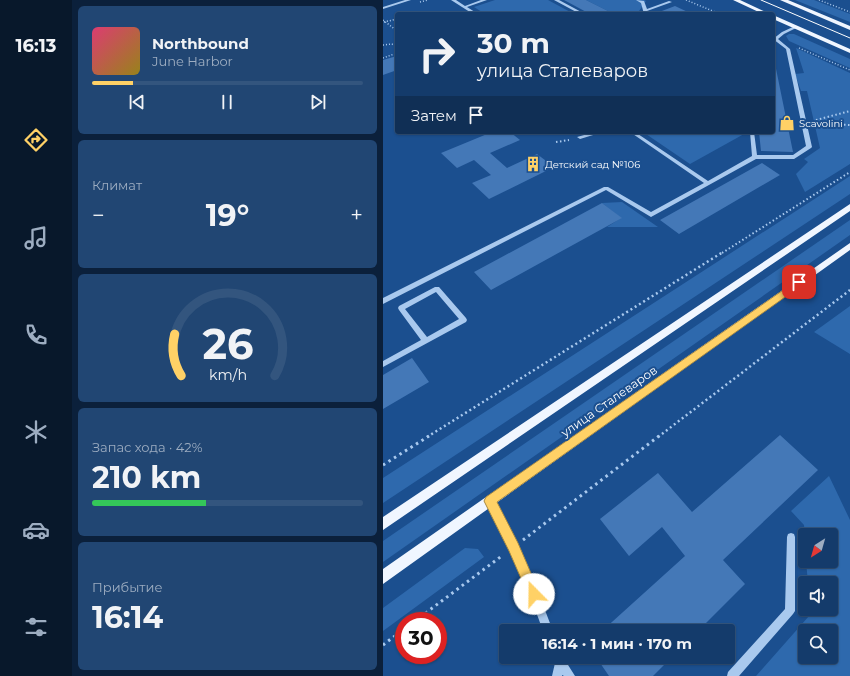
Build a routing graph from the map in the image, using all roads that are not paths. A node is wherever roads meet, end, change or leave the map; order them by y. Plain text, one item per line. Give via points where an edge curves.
1 (408, 0) edge
2 (453, 0) edge
3 (485, 0) edge
4 (556, 0) edge
5 (638, 0) edge
6 (736, 0) edge
7 (783, 0) edge
8 (669, 2) dead end
9 (464, 7) junction
10 (383, 8) edge
11 (473, 12) edge
12 (579, 12) edge
13 (646, 12) edge
14 (763, 12) edge
15 (775, 18) edge
16 (796, 27) junction
17 (850, 28) edge
18 (775, 39) edge
19 (850, 51) edge
20 (593, 134) edge
21 (636, 134) edge
22 (752, 134) edge
23 (580, 137) dead end
24 (755, 157) junction
25 (708, 183) junction
26 (850, 207) edge
27 (850, 246) edge
28 (383, 301) edge
29 (426, 341) junction
30 (383, 364) edge
31 (490, 501) junction
32 (383, 524) edge
33 (791, 538) dead end
34 (383, 577) edge
35 (545, 624) edge
36 (558, 664) edge
37 (562, 664) edge
38 (557, 676) edge
39 (570, 676) edge
40 (732, 676) edge

1 - 10 street
2 - 9 street
3 - 9 street
4 - 12 street
5 - 13 street via 643,2
6 - 14 main road
7 - 17 main road
8 - 13 street
9 - 11 street
15 - 16 main road
16 - 18 street
16 - 19 main road
18 - 24 street via 788,50 809,147 794,157
20 - 23 street
21 - 25 street
22 - 24 street
24 - 25 street
25 - 28 street via 651,215 606,188
26 - 32 main road, улица Сталеваров
27 - 31 main road, улица Сталеваров
29 - 29 street via 465,320 437,289 401,308
29 - 30 street
31 - 34 main road, улица Сталеваров
31 - 35 street via 530,582
33 - 40 street via 790,611
36 - 38 street
37 - 39 street

